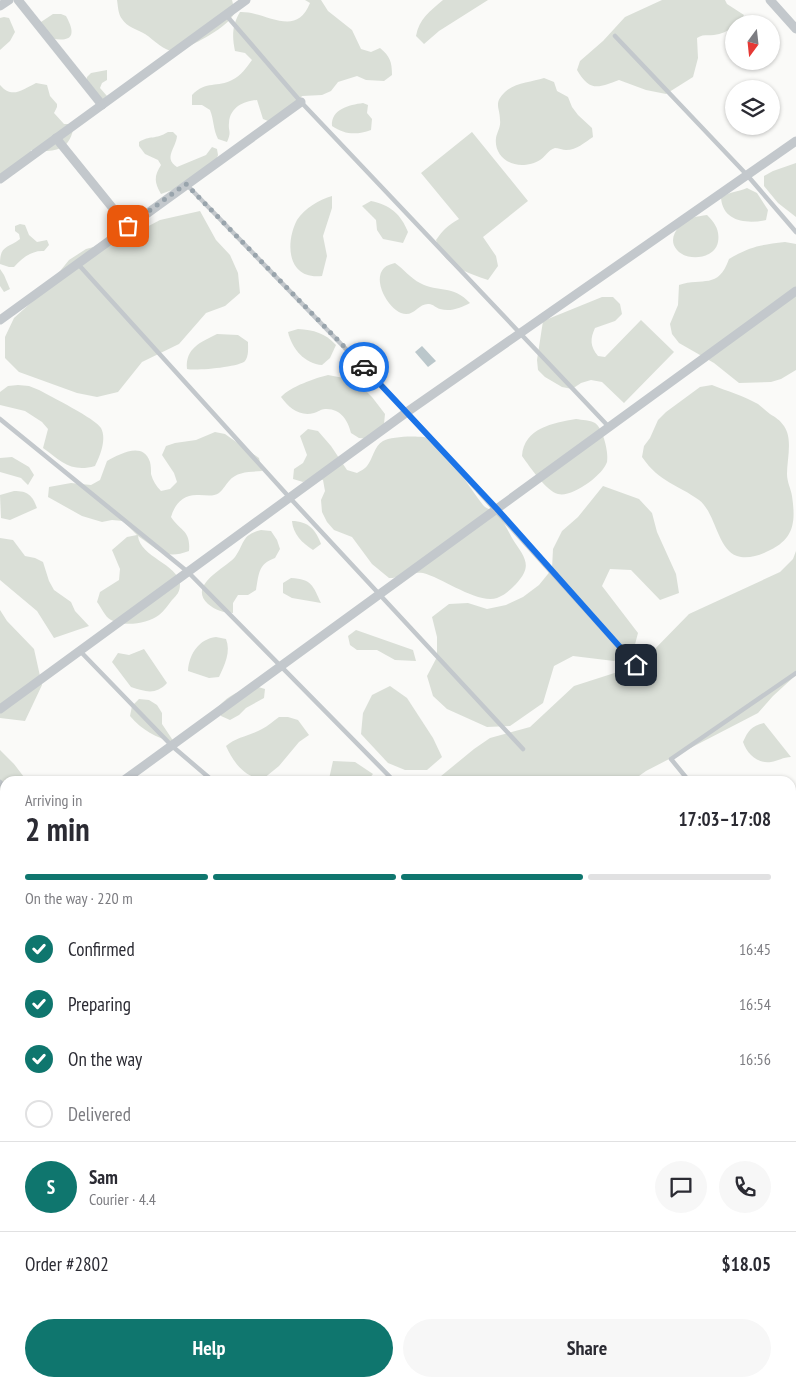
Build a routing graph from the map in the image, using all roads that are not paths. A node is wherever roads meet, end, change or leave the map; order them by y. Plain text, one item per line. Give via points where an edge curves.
1 (9, 0) edge
2 (18, 0) edge
3 (246, 0) edge
4 (770, 0) edge
5 (0, 6) edge
6 (226, 15) junction
7 (796, 29) edge
8 (615, 36) dead end
9 (301, 102) junction
10 (102, 105) junction
11 (56, 138) junction
12 (796, 140) edge
13 (747, 175) junction
14 (0, 179) edge
15 (186, 184) junction
16 (128, 226) junction
17 (796, 232) edge
18 (78, 263) junction
19 (796, 291) edge
20 (0, 320) edge
21 (521, 333) junction
22 (407, 412) junction
23 (0, 419) edge
24 (609, 427) junction
25 (290, 498) junction
26 (497, 509) junction
27 (188, 572) junction
28 (380, 594) junction
29 (80, 650) junction
30 (636, 665) dead end
31 (281, 666) junction
32 (796, 673) edge
33 (0, 709) edge
34 (172, 746) junction
35 (523, 749) dead end
36 (130, 776) edge
37 (207, 776) edge
38 (389, 776) edge
39 (686, 776) edge

1 - 5 street
2 - 10 street
3 - 6 street
4 - 7 street
6 - 9 lane
6 - 10 street
8 - 13 lane
9 - 15 street
9 - 21 lane
10 - 11 street
11 - 14 street
11 - 16 street
12 - 13 street
13 - 17 lane
13 - 21 street
15 - 16 street
15 - 22 lane
16 - 18 street
18 - 20 street
18 - 25 lane
19 - 24 street
21 - 22 street
21 - 24 lane
22 - 25 street
22 - 26 lane
23 - 27 lane
24 - 26 street
25 - 27 street
25 - 28 lane
26 - 28 street
26 - 30 lane
27 - 29 street
27 - 31 lane
28 - 31 street
28 - 35 lane
29 - 33 street
29 - 34 lane
31 - 34 street
31 - 38 lane
32 - 39 lane via 671,759
34 - 36 street
34 - 37 lane

